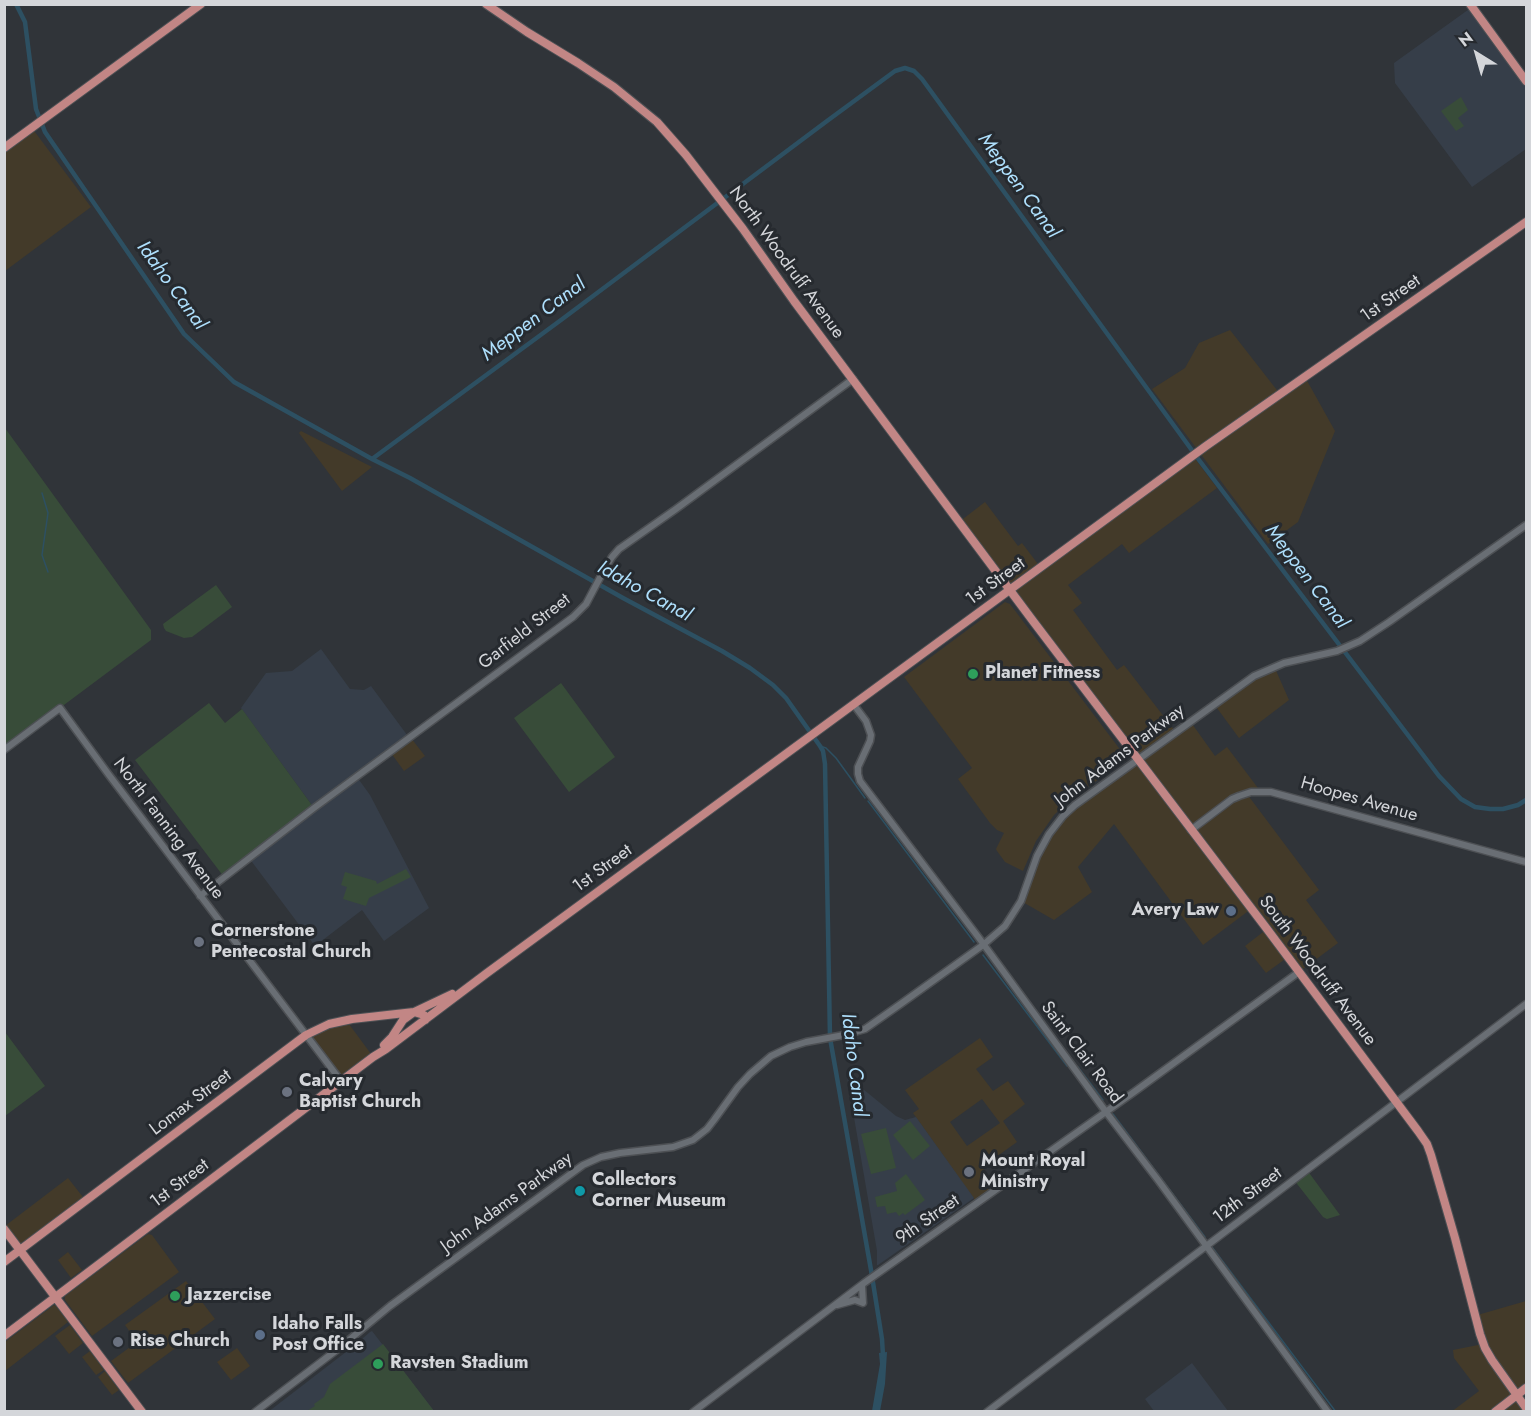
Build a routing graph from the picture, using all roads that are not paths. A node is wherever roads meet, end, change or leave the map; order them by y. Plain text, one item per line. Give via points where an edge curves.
1 (201, 4) edge
2 (486, 4) edge
3 (1470, 4) edge
4 (1527, 81) edge
5 (4, 148) edge
6 (1527, 222) edge
7 (853, 379) junction
8 (1527, 525) edge
9 (1011, 590) junction
10 (854, 705) junction
11 (4, 750) edge
12 (1137, 759) junction
13 (1191, 830) junction
14 (1527, 862) edge
15 (200, 896) junction
16 (983, 945) junction
17 (1299, 972) junction
18 (487, 973) junction
19 (1527, 1004) edge
20 (414, 1012) junction
21 (425, 1020) junction
22 (306, 1035) junction
23 (373, 1057) junction
24 (340, 1082) junction
25 (1397, 1102) junction
26 (1106, 1112) junction
27 (4, 1229) edge
28 (1206, 1246) junction
29 (20, 1250) junction
30 (4, 1263) edge
31 (864, 1283) junction
32 (56, 1297) junction
33 (833, 1306) junction
34 (4, 1336) edge
35 (1527, 1388) edge
36 (1517, 1395) junction
37 (1527, 1408) edge
38 (142, 1412) edge
39 (255, 1412) edge
40 (693, 1412) edge
41 (987, 1412) edge
42 (1328, 1412) edge
43 (1495, 1412) edge

1 - 5 main road
2 - 7 main road, North Woodruff Avenue via 597,75 657,122 721,199
3 - 4 main road
6 - 9 main road, 1st Street via 1196,454
7 - 9 main road, North Woodruff Avenue
7 - 15 street, Garfield Street via 623,546 612,557 586,604 573,617
8 - 12 street, John Adams Parkway via 1360,641 1263,670
9 - 10 main road, 1st Street
9 - 12 main road, South Woodruff Avenue
10 - 16 street, Saint Clair Road via 871,735 858,767 860,781
10 - 18 main road, 1st Street
11 - 15 street, North Fanning Avenue via 60,708
12 - 13 main road, South Woodruff Avenue
12 - 16 street, John Adams Parkway via 1075,805 1055,825 1037,857 1021,902
13 - 14 street, Hoopes Avenue via 1239,796 1271,792
13 - 17 main road, South Woodruff Avenue
15 - 22 street, North Fanning Avenue
16 - 26 street, Saint Clair Road
16 - 39 street, John Adams Parkway via 865,1029 806,1042 771,1056 738,1087 707,1129 693,1140 673,1148 602,1157 583,1165 390,1306
17 - 25 main road, South Woodruff Avenue
17 - 26 street, 9th Street
18 - 20 main road, 1st Street
18 - 21 main road, 1st Street
19 - 25 street, 12th Street
20 - 21 main road via 424,1015
20 - 22 main road, Lomax Street via 339,1022
20 - 23 main road, 1st Street
21 - 23 main road, 1st Street
22 - 24 street, North Fanning Avenue
22 - 29 main road, Lomax Street
23 - 24 main road, 1st Street
24 - 32 main road, 1st Street
25 - 28 street, 12th Street
25 - 36 main road, South Woodruff Avenue via 1431,1155 1485,1348
26 - 28 street, Saint Clair Road
26 - 31 street, 9th Street
27 - 29 main road
28 - 41 street, 12th Street
28 - 42 street, Saint Clair Road
29 - 30 main road, Lomax Street
29 - 32 main road
31 - 33 street, 9th Street
31 - 33 street via 862,1303 855,1300
32 - 34 main road, 1st Street
32 - 38 main road
33 - 40 street, 9th Street
35 - 36 main road
36 - 37 main road, South Woodruff Avenue
36 - 43 main road

